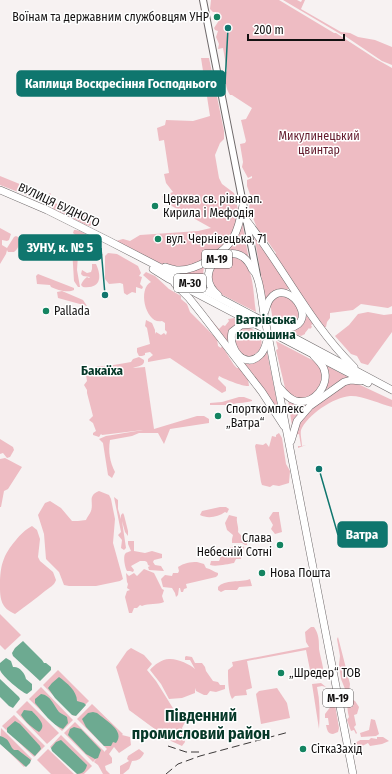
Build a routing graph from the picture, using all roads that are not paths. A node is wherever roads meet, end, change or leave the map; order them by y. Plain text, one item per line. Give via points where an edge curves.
1 (203, 0) edge
2 (0, 190) edge
3 (243, 205) junction
4 (246, 220) junction
5 (109, 241) junction
6 (154, 265) junction
7 (257, 277) junction
8 (169, 279) junction
9 (226, 302) junction
10 (264, 314) junction
11 (256, 324) junction
12 (277, 328) junction
13 (268, 335) junction
14 (313, 354) junction
15 (362, 374) junction
16 (367, 382) junction
17 (278, 386) junction
18 (392, 390) edge
19 (392, 395) edge
20 (287, 431) junction
21 (290, 444) junction
22 (353, 774) edge

1 - 3 main road
2 - 5 highway, ВУЛИЦЯ БУДНОГО / М-30
3 - 4 main road
3 - 6 highway via 232,239 207,261 185,270
4 - 7 main road
4 - 15 highway via 326,335
5 - 6 highway, М-30
5 - 8 highway, М-30
6 - 9 highway, М-30
7 - 9 highway, М-19 via 242,256 232,254 216,260 209,272 209,284
7 - 10 highway, М-19
8 - 11 highway, М-30
8 - 20 highway via 201,313 262,392
9 - 12 highway, М-19
10 - 12 highway via 275,295 285,293 296,300 302,310 299,323 295,327
10 - 13 highway, М-19, bridge
11 - 13 highway via 241,325 232,332 233,348 240,356 248,360 260,355
11 - 14 highway, М-30
12 - 15 highway, М-19
13 - 17 highway, М-19
14 - 16 highway, М-30
14 - 17 highway via 325,373 324,386 319,394 308,400 298,401 287,396
15 - 18 highway, М-19
16 - 19 highway, М-19
16 - 21 highway, М-19 via 348,381 310,406 297,421
17 - 20 highway, М-19
20 - 21 highway, М-19
21 - 22 highway, М-19

